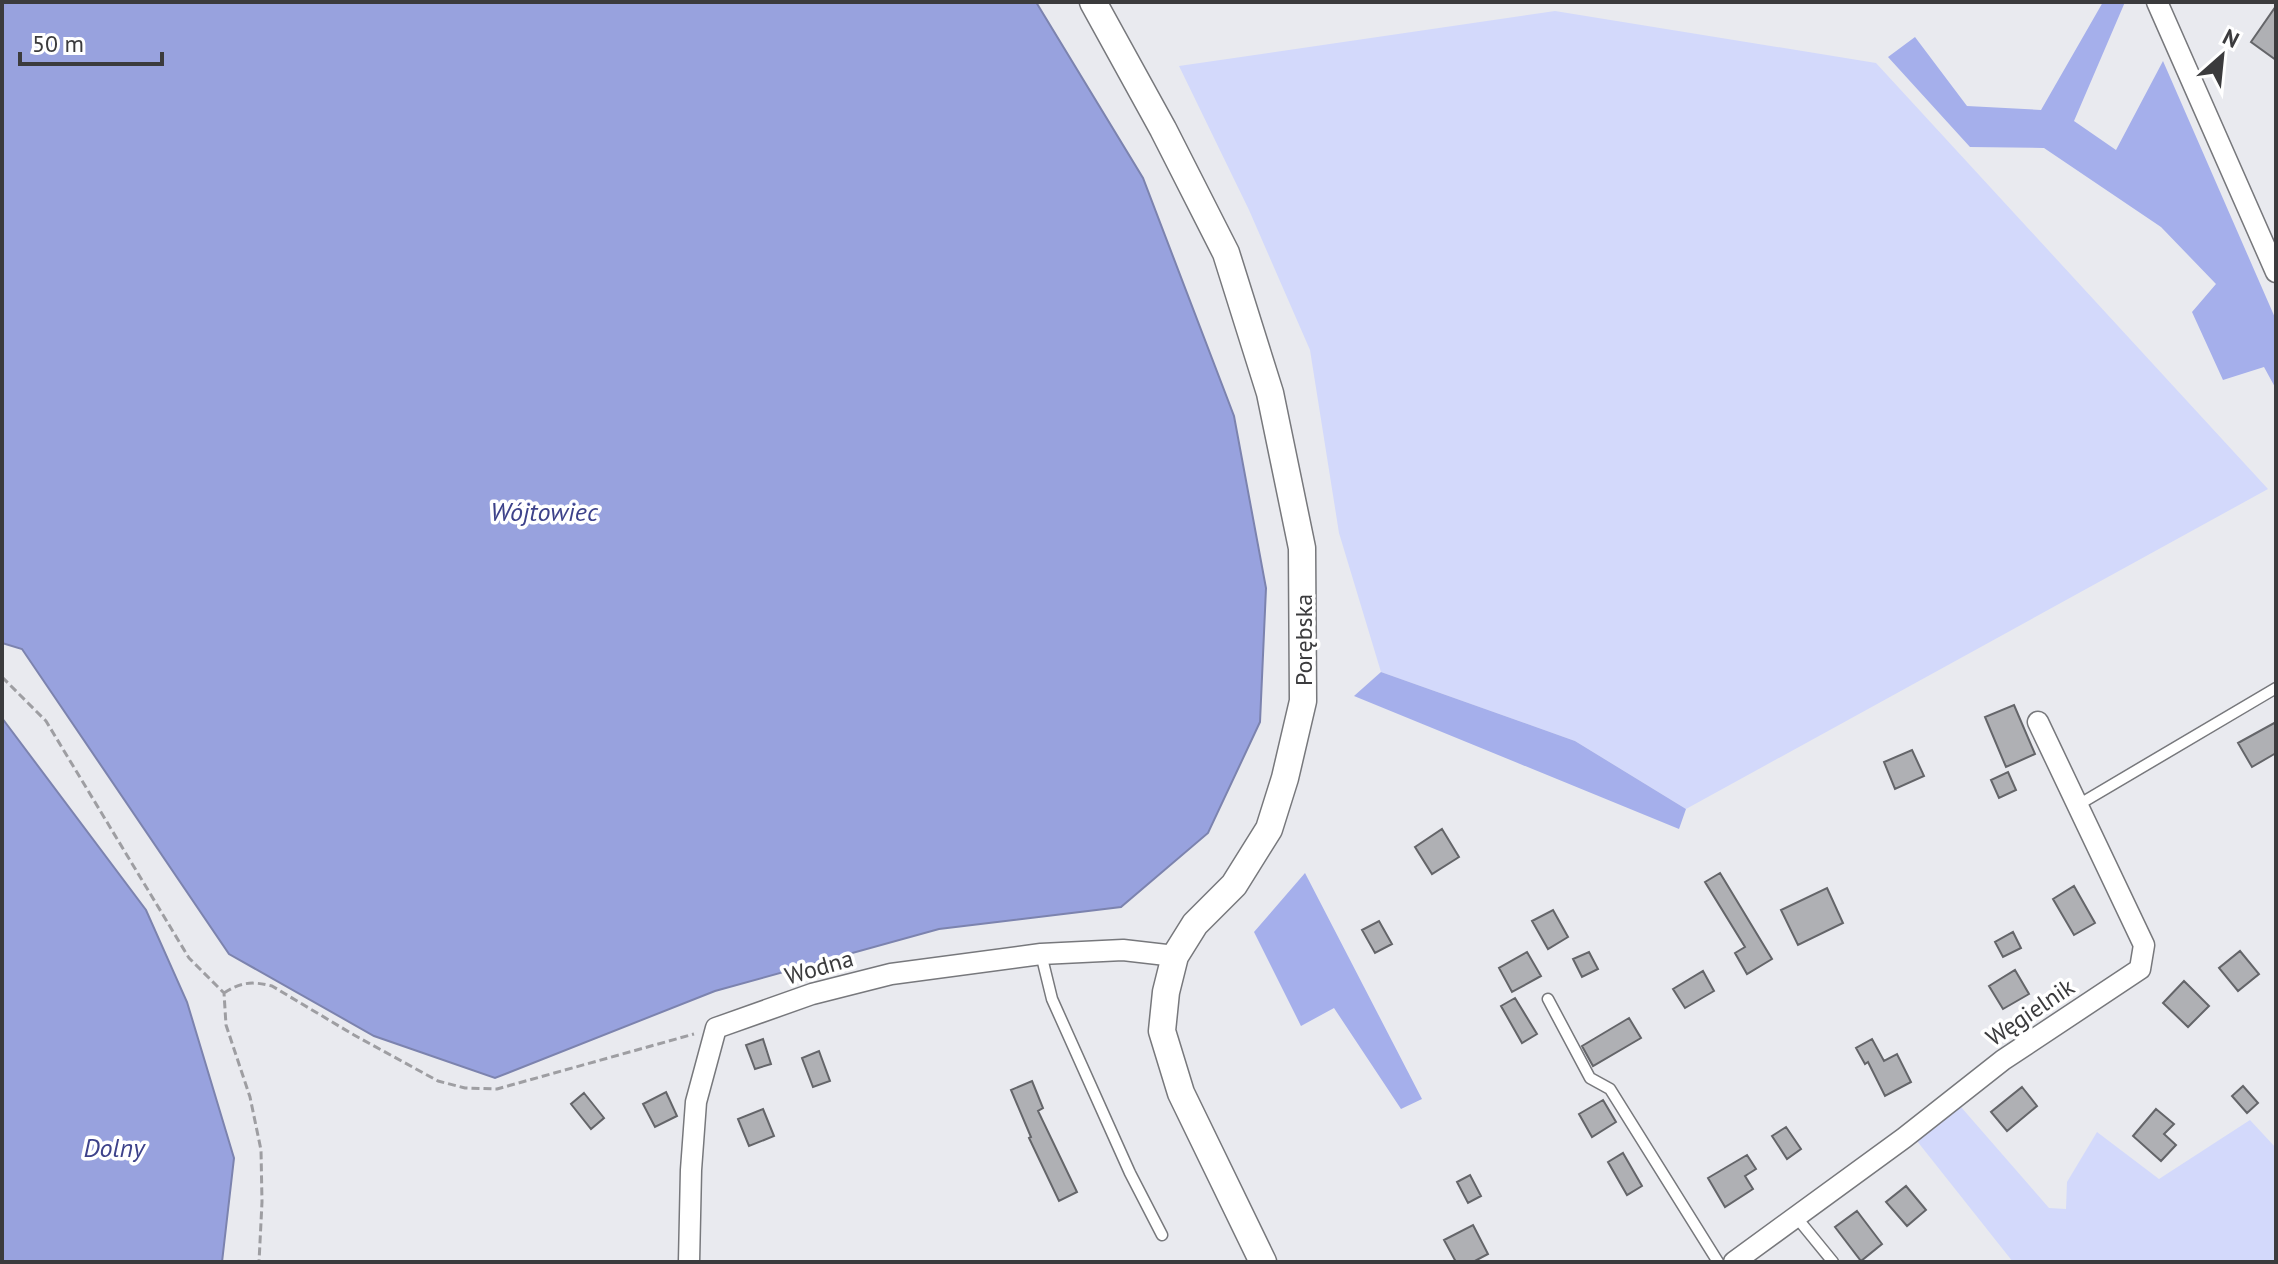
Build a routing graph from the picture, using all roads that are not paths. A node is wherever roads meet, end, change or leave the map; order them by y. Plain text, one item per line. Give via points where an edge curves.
1 (1093, 2) edge
2 (2157, 2) edge
3 (2276, 272) edge
4 (2276, 688) edge
5 (2038, 722) dead end
6 (2078, 805) junction
7 (1041, 954) junction
8 (1175, 956) junction
9 (1548, 999) dead end
10 (1797, 1218) junction
11 (1162, 1235) dead end
12 (689, 1262) edge
13 (1263, 1262) edge
14 (1718, 1262) edge
15 (1734, 1262) edge
16 (1833, 1262) edge

1 - 8 street, Porębska via 1226,253 1270,393 1302,548 1303,701 1285,778 1269,829 1234,885 1195,924
2 - 3 street
4 - 6 lane
5 - 6 street, Węgielnik
6 - 10 street, Węgielnik via 2144,945 2140,969 2003,1060
7 - 8 street, Wodna via 1123,950
7 - 11 lane via 1052,999
7 - 12 street, Wodna via 891,974 812,994 716,1028 696,1102
8 - 13 street, Porębska via 1162,1031 1169,1057 1181,1093
9 - 14 lane via 1590,1078 1610,1089
10 - 15 street, Węgielnik
10 - 16 lane

